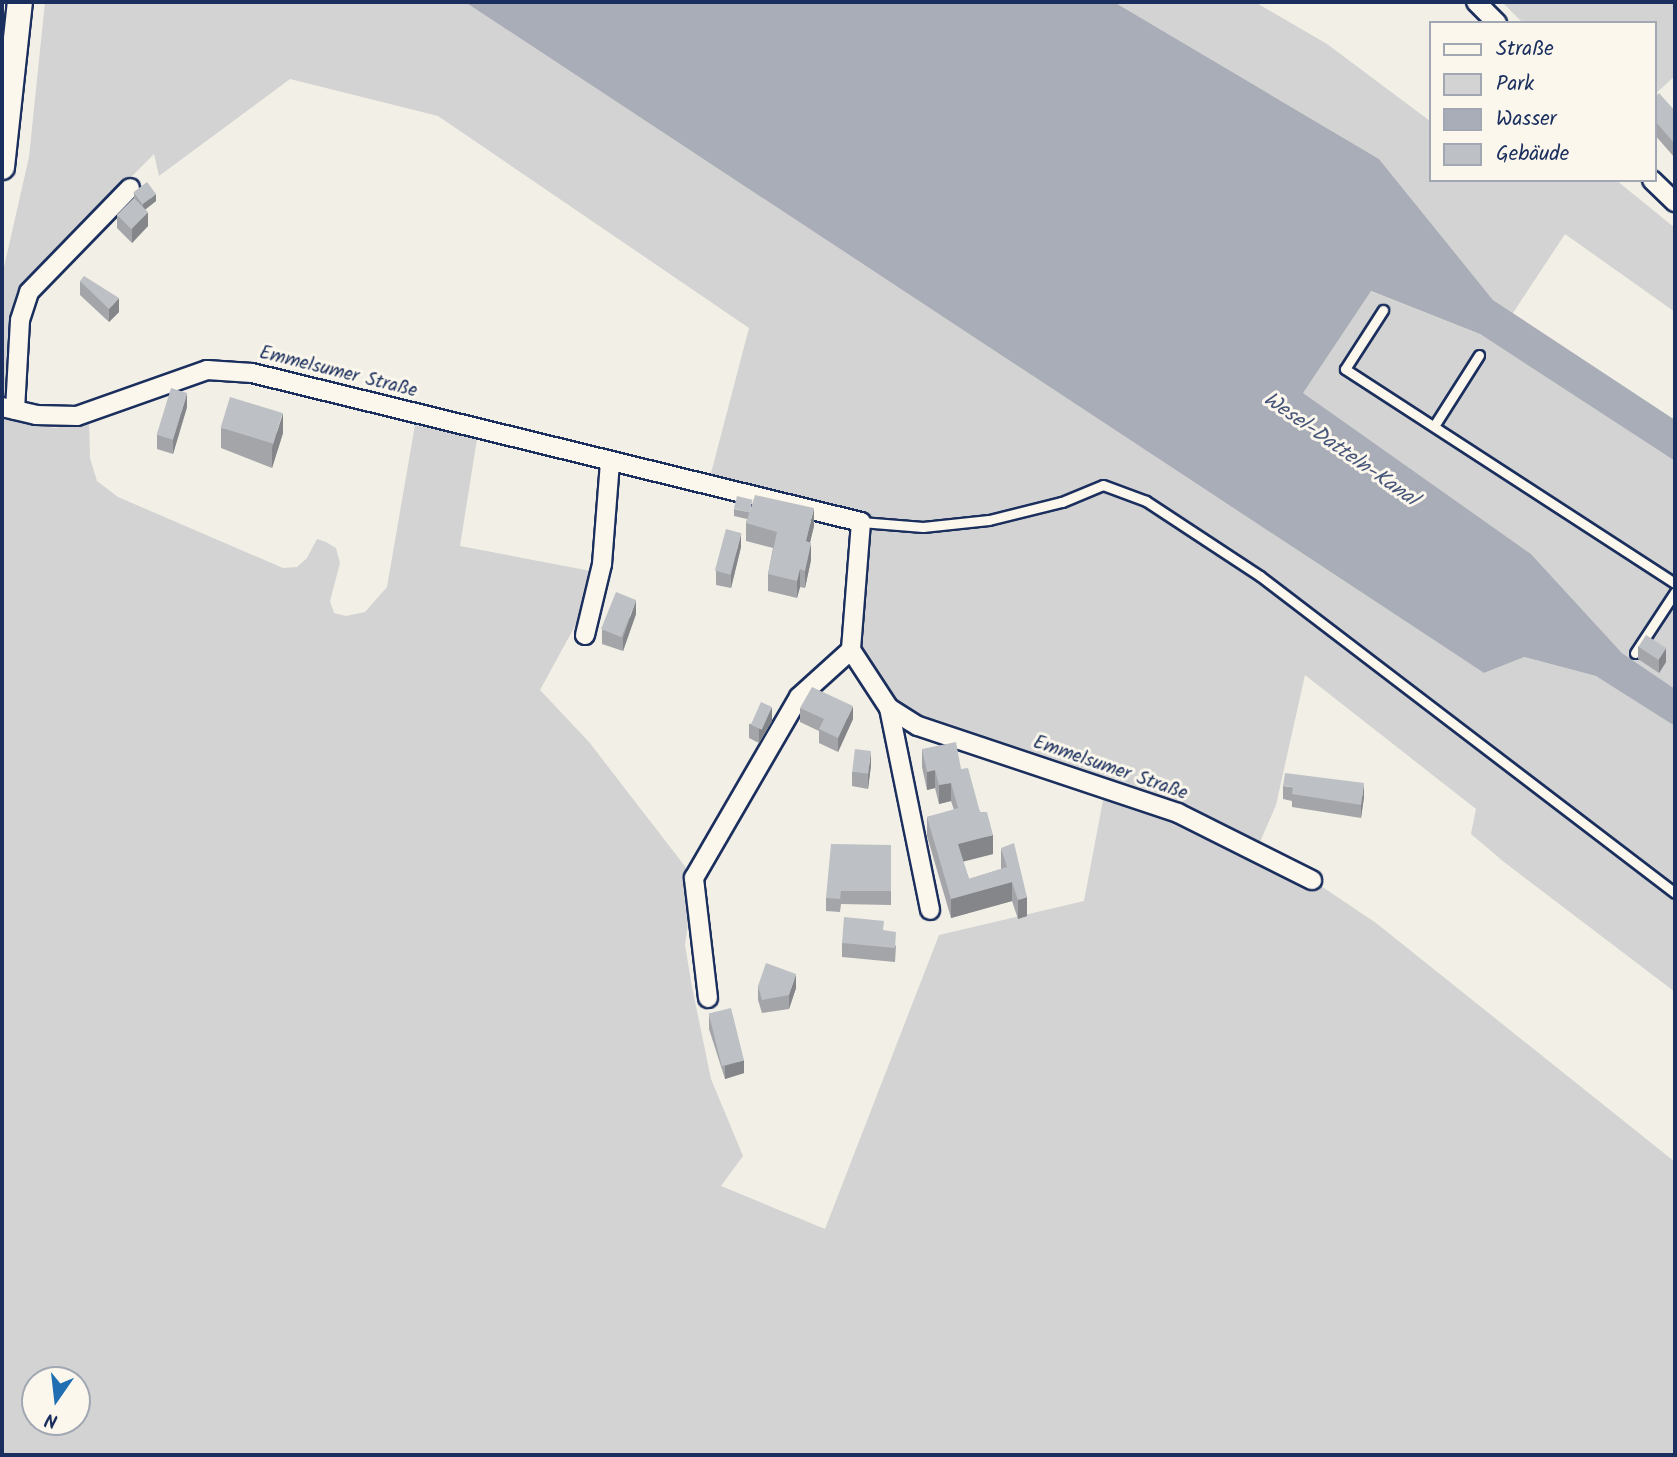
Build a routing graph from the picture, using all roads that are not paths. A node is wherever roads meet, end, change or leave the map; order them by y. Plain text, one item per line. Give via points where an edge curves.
1 (20, 2) edge
2 (1476, 2) edge
3 (1495, 21) edge
4 (2, 167) edge
5 (1654, 182) edge
6 (130, 188) dead end
7 (1675, 202) edge
8 (1383, 310) dead end
9 (1479, 355) dead end
10 (8, 408) edge
11 (1434, 426) junction
12 (610, 463) junction
13 (861, 522) junction
14 (1675, 583) edge
15 (1675, 592) edge
16 (585, 635) dead end
17 (851, 650) junction
18 (1635, 653) edge
19 (889, 708) junction
20 (1312, 880) dead end
21 (1675, 893) edge
22 (930, 910) dead end
23 (708, 998) dead end

1 - 4 street
2 - 3 street
5 - 7 street
6 - 10 street, Emmelsumer Straße via 29,292 20,320
8 - 11 lane via 1345,369
9 - 11 lane
10 - 12 street, Emmelsumer Straße via 77,416 207,370 252,373
11 - 14 lane
12 - 13 street, Emmelsumer Straße
12 - 16 street via 603,564
13 - 17 street
13 - 21 lane via 923,527 989,520 1062,502 1102,485 1146,501 1260,576
15 - 18 lane
17 - 19 street, Emmelsumer Straße
17 - 23 street via 799,697 694,878
19 - 20 street, Emmelsumer Straße via 918,726 1178,813
19 - 22 street, Emmelsumer Straße

